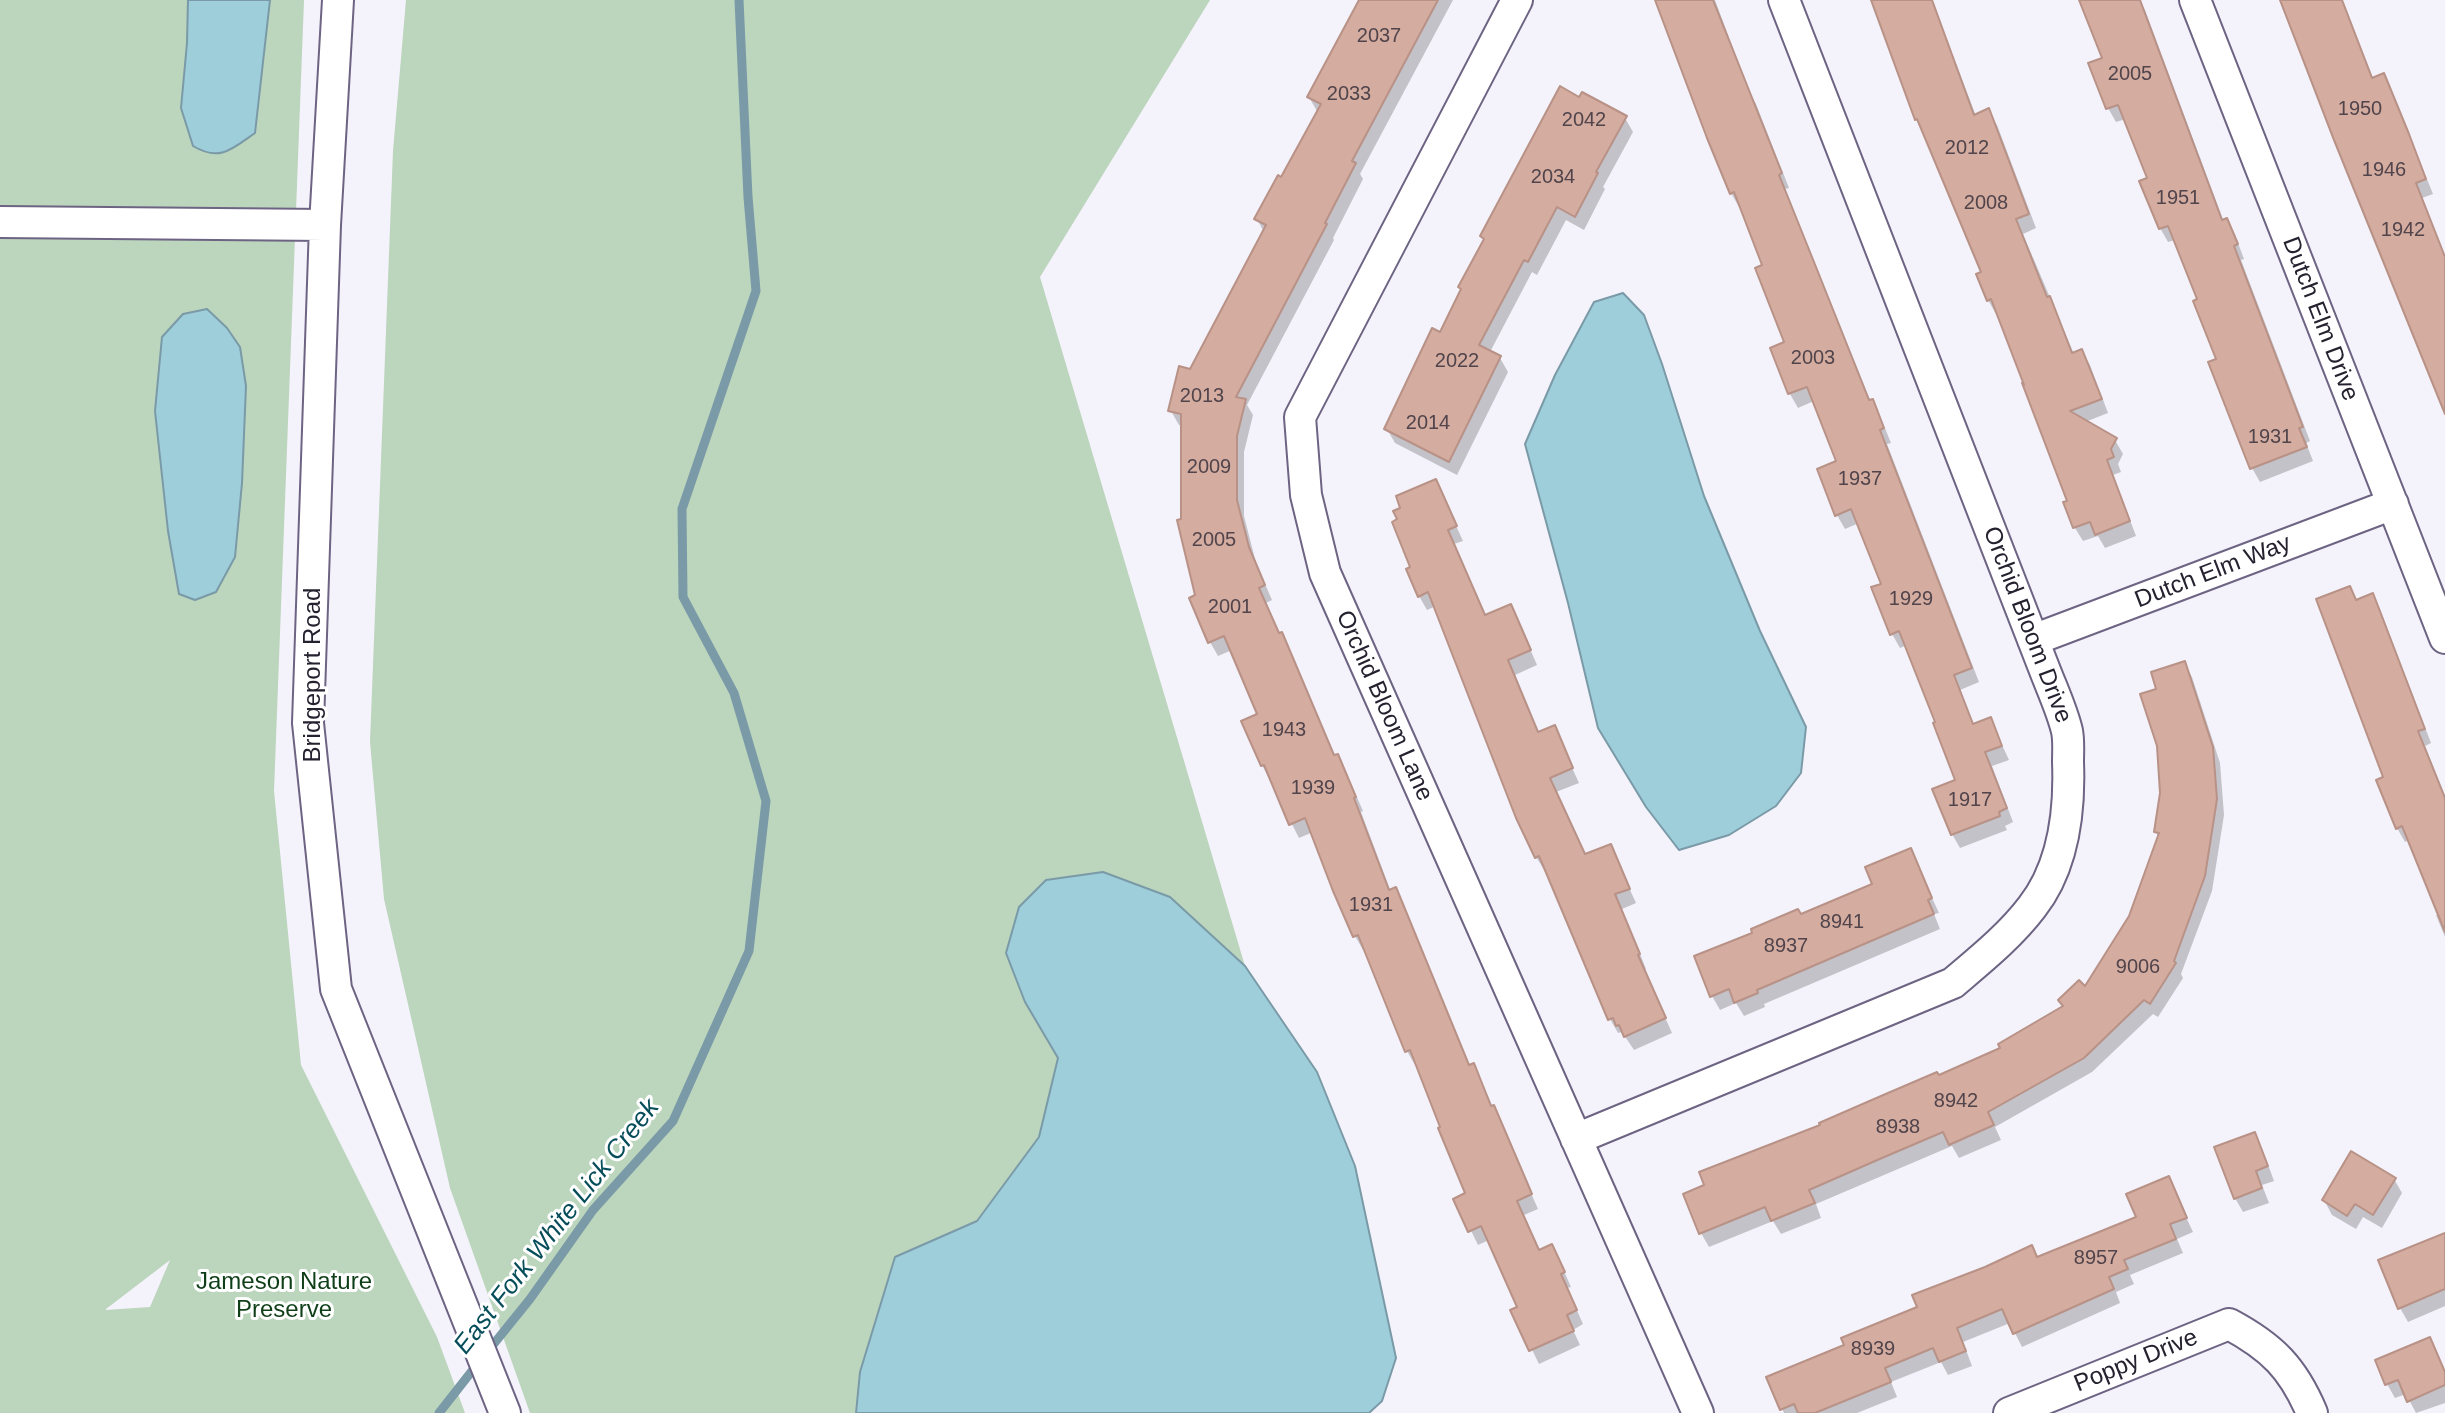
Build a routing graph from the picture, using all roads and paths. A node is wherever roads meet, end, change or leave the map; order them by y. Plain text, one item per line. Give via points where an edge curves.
1 (338, 0) edge
2 (1517, 0) edge
3 (1784, 0) edge
4 (2195, 0) edge
5 (0, 222) edge
6 (325, 225) junction
7 (2393, 504) junction
8 (2445, 638) edge
9 (2033, 640) junction
10 (1576, 1139) junction
11 (505, 1413) edge
12 (1698, 1413) edge
13 (2009, 1413) edge
14 (2312, 1413) edge

1 - 6 street, Bridgeport Road
2 - 10 street, Orchid Bloom Lane via 1300,417 1306,495 1325,573
3 - 9 street, Orchid Bloom Drive
4 - 7 street, Dutch Elm Drive
5 - 6 street
6 - 11 street, Bridgeport Road via 308,723 336,989
7 - 8 street, Dutch Elm Drive
7 - 9 street, Dutch Elm Way
9 - 10 street, Orchid Bloom Drive via 2068,733 2069,789 2062,847 2033,907 1953,983
10 - 12 street, Orchid Bloom Lane
13 - 14 street, Poppy Drive via 2229,1324 2275,1353

